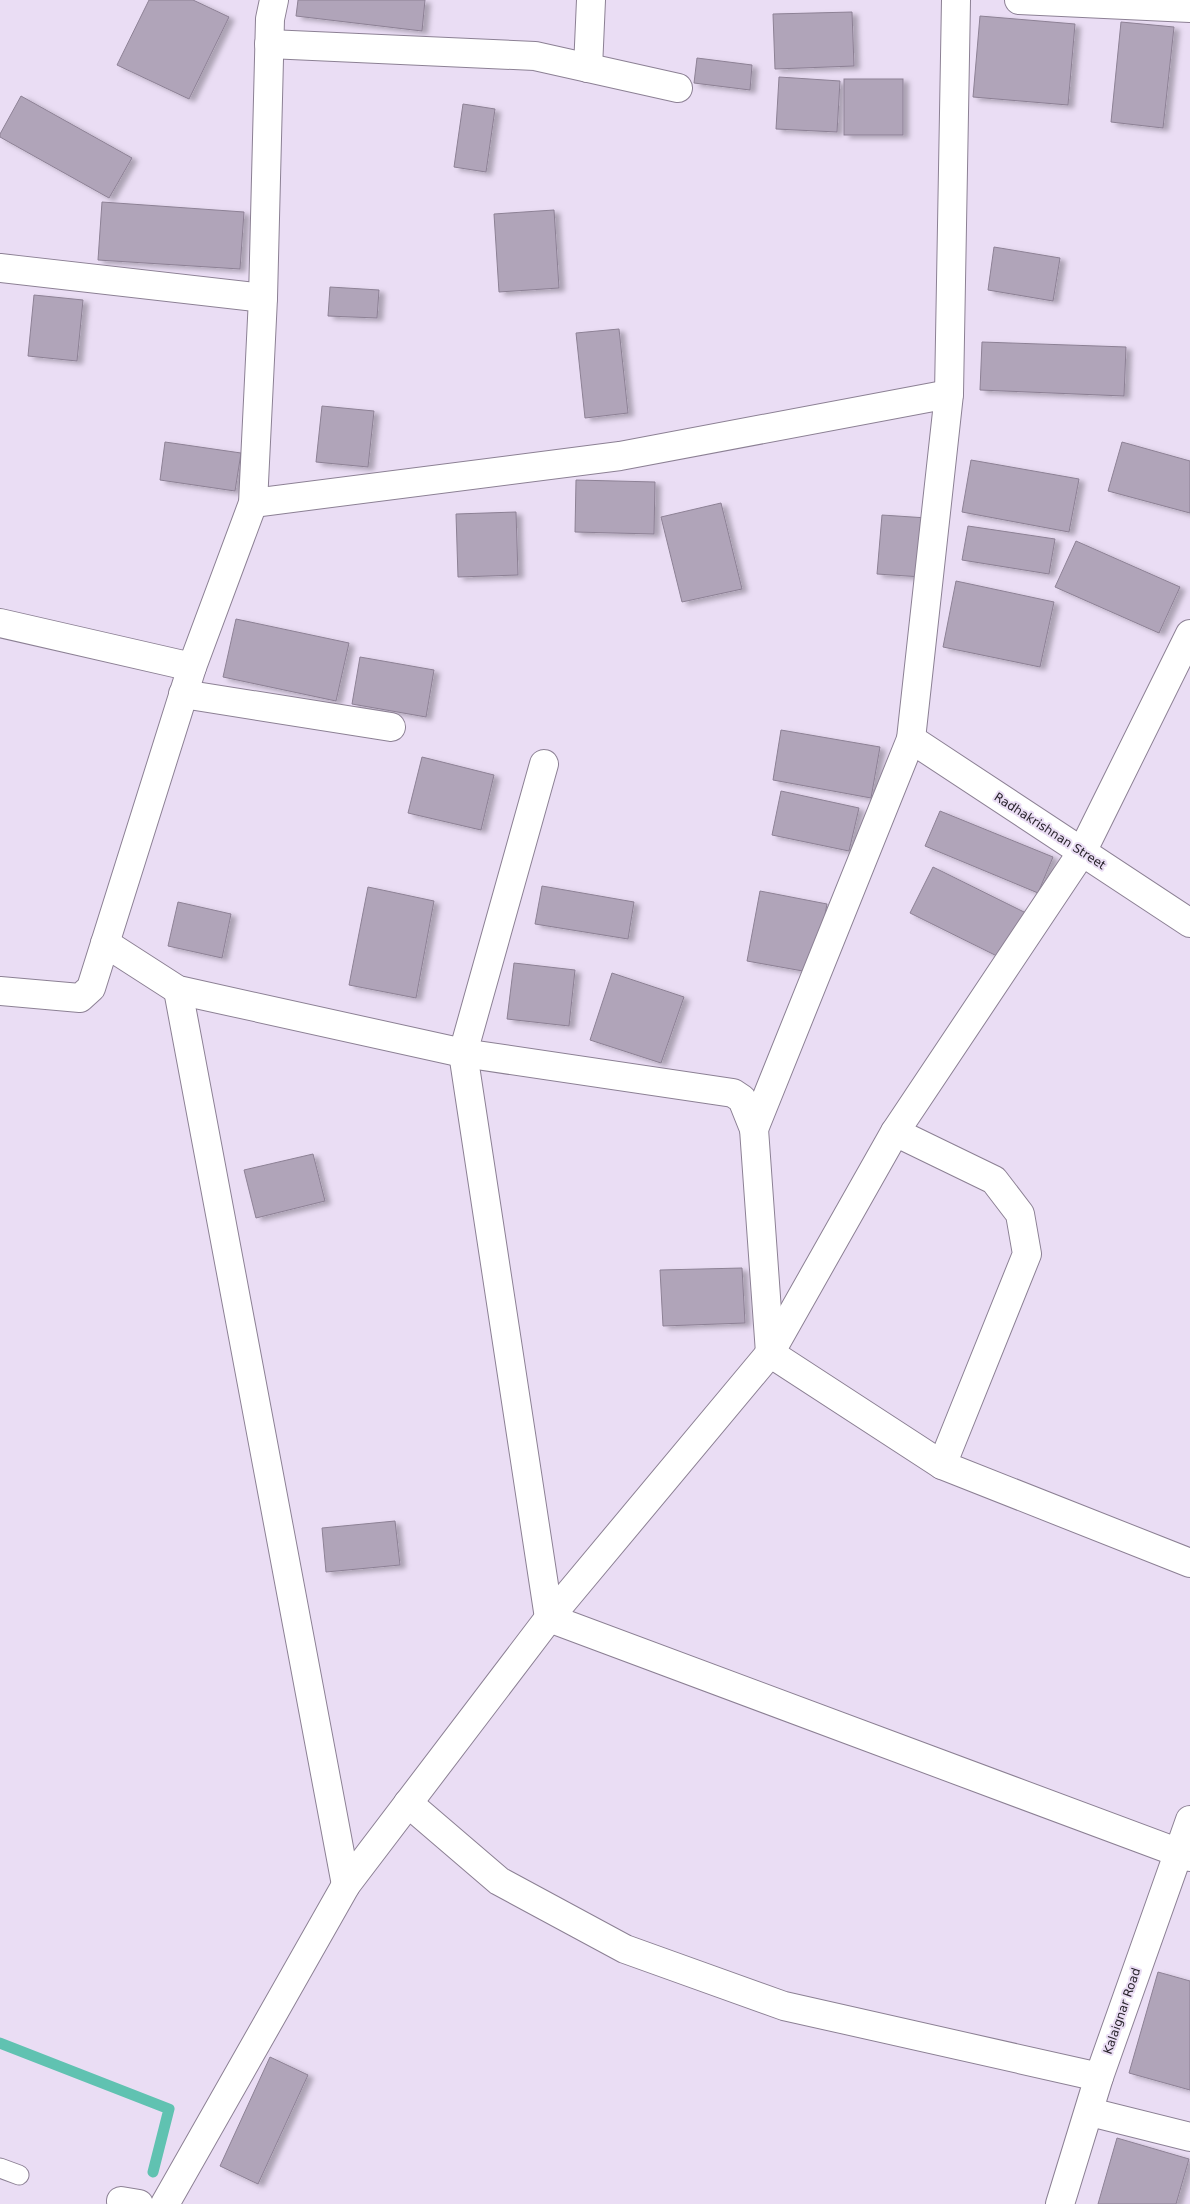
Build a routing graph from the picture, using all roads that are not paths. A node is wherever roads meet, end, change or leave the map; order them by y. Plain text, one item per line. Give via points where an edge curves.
1 (274, 0) edge
2 (591, 0) edge
3 (956, 0) edge
4 (1019, 0) edge
5 (1190, 8) edge
6 (269, 44) junction
7 (588, 68) junction
8 (678, 88) dead end
9 (0, 268) edge
10 (263, 298) junction
11 (949, 394) junction
12 (253, 503) junction
13 (0, 623) edge
14 (1190, 634) edge
15 (192, 667) junction
16 (183, 694) junction
17 (391, 727) dead end
18 (911, 739) junction
19 (544, 764) dead end
20 (1082, 852) junction
21 (1190, 923) edge
22 (104, 943) junction
23 (178, 990) junction
24 (0, 991) edge
25 (463, 1053) junction
26 (754, 1128) junction
27 (895, 1132) junction
28 (770, 1353) junction
29 (942, 1465) junction
30 (1190, 1563) edge
31 (549, 1618) junction
32 (408, 1803) junction
33 (1190, 1820) edge
34 (1184, 1855) edge
35 (346, 1885) junction
36 (1099, 2077) junction
37 (1090, 2112) junction
38 (1190, 2137) edge
39 (0, 2168) edge
40 (19, 2175) dead end
41 (165, 2204) edge
42 (1060, 2204) edge

1 - 6 street
2 - 7 street
3 - 11 street
4 - 5 street
6 - 7 street via 535,56
6 - 10 street
7 - 8 street
9 - 10 street
10 - 12 street
11 - 12 street via 620,456
11 - 18 street
12 - 15 street
13 - 15 street
14 - 20 street
15 - 16 street
16 - 17 street
16 - 22 street
18 - 20 street, Radhakrishnan Street
18 - 26 street
19 - 25 street
20 - 21 street, Radhakrishnan Street
20 - 27 street
22 - 23 street
22 - 24 street via 92,988 80,998
23 - 25 street
23 - 35 street
25 - 26 street via 733,1093 742,1100
25 - 31 street
26 - 28 street
27 - 28 street
27 - 29 street via 994,1180 1020,1214 1027,1254
28 - 29 street
28 - 31 street
29 - 30 street
31 - 32 street
31 - 34 street
32 - 35 street
32 - 36 street via 499,1881 625,1949 784,2006
33 - 34 street, Kalaignar Road
34 - 36 street, Kalaignar Road
35 - 41 street
36 - 37 street, Kalaignar Road
37 - 38 street
37 - 42 street, Kalaignar Road
39 - 40 lane

